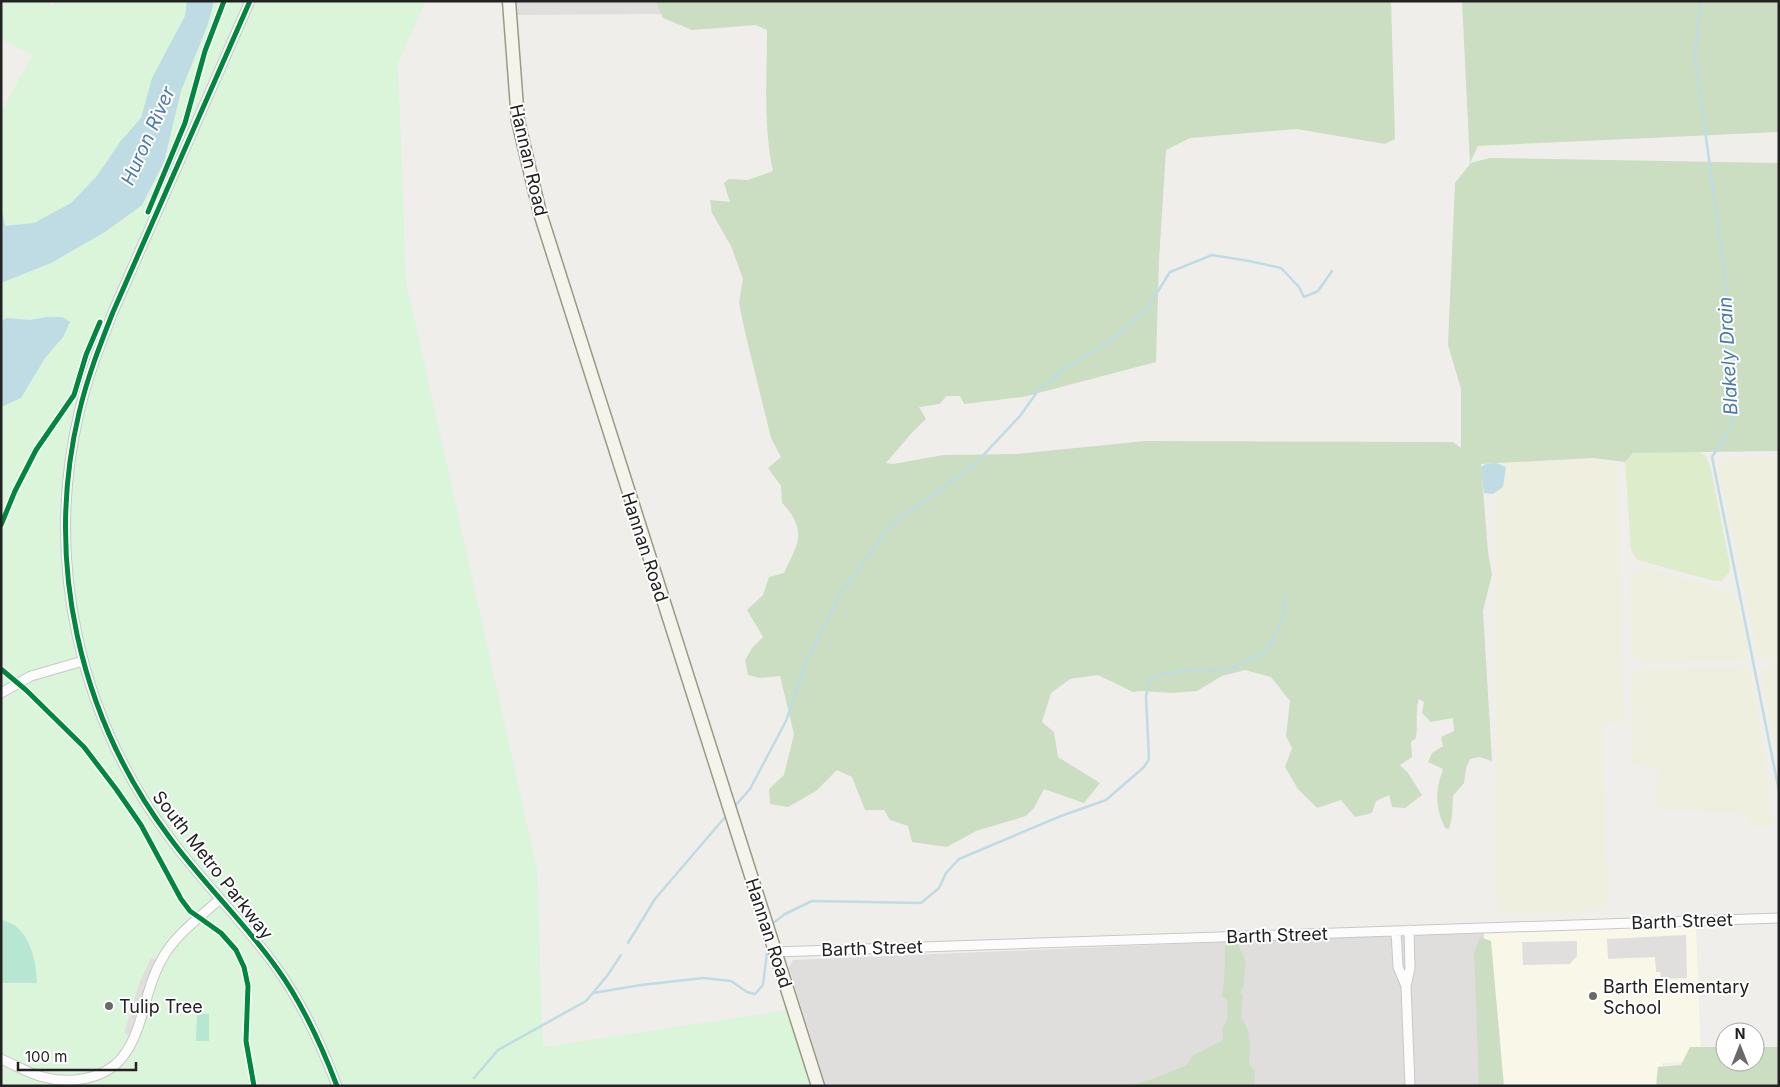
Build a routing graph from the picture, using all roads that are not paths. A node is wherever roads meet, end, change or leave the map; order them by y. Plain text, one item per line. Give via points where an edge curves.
1 (250, 1) edge
2 (509, 1) edge
3 (83, 661) junction
4 (1, 693) edge
5 (220, 899) junction
6 (1779, 918) edge
7 (1409, 930) junction
8 (1396, 931) junction
9 (775, 952) junction
10 (1406, 986) junction
11 (1, 1059) edge
12 (337, 1086) edge
13 (818, 1086) edge
14 (1410, 1086) edge

1 - 3 street, South Metro Parkway via 103,336 79,413 65,517 73,618
2 - 9 street, Hannan Road via 518,121 540,213
3 - 4 street via 31,676
3 - 5 street, South Metro Parkway via 108,731 136,788 172,840
5 - 11 street via 168,949 156,971 131,1044 116,1064 96,1075 74,1081 42,1077
5 - 12 street, South Metro Parkway via 290,987 314,1029
6 - 7 street, Barth Street
7 - 8 street, Barth Street
7 - 10 street via 1410,968
8 - 9 street, Barth Street
8 - 10 street via 1398,967
9 - 13 street, Hannan Road
10 - 14 street

